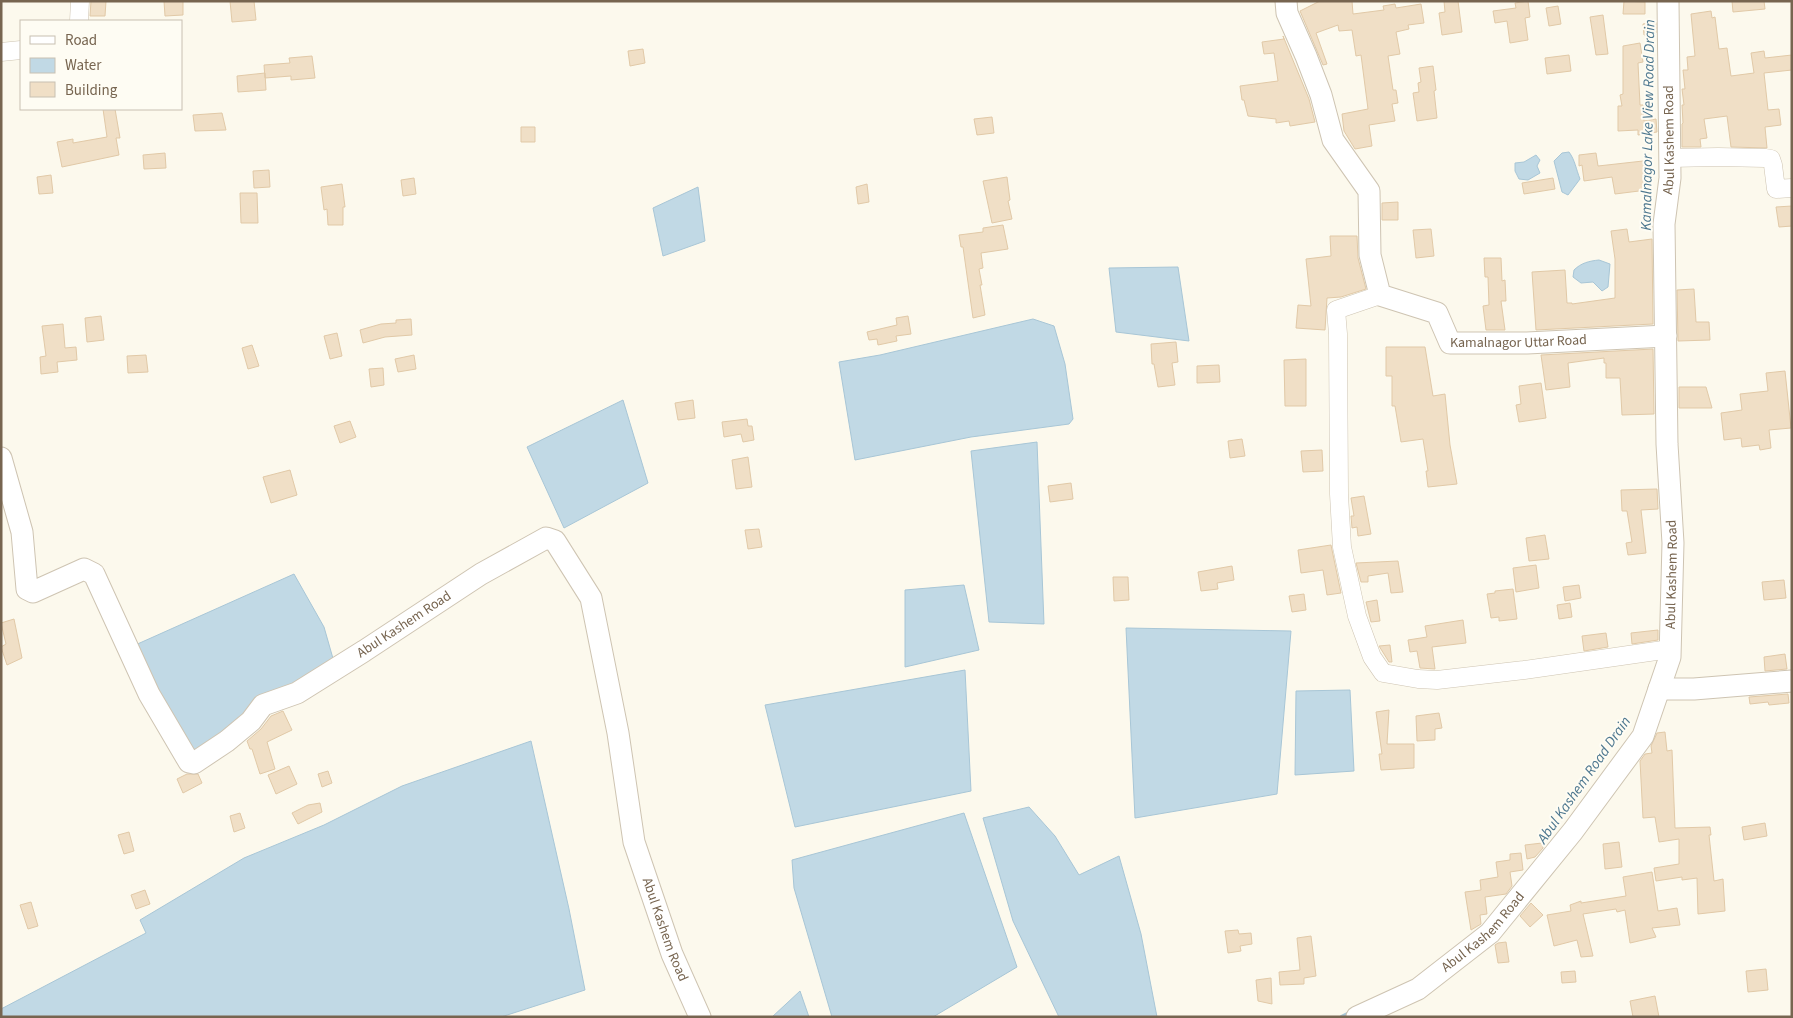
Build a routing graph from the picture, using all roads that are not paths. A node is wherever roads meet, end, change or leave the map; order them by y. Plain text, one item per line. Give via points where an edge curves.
1 (80, 1) edge
2 (1286, 1) edge
3 (1668, 1) edge
4 (79, 20) edge
5 (20, 50) edge
6 (1, 52) edge
7 (1670, 158) junction
8 (1792, 188) edge
9 (1380, 295) junction
10 (1666, 336) junction
11 (1, 458) edge
12 (1670, 649) junction
13 (1792, 680) edge
14 (1659, 689) junction
15 (700, 1017) edge
16 (1357, 1017) edge

1 - 4 street
2 - 9 street via 1287,13 1318,87 1333,140 1369,190 1370,256
3 - 7 street, Abul Kashem Road
5 - 6 street
7 - 8 street via 1766,158 1773,165 1776,189
7 - 10 street, Abul Kashem Road via 1664,224
9 - 10 street, Kamalnagor Uttar Road via 1437,313 1450,343
9 - 12 street via 1336,310 1342,547 1357,616 1372,657 1383,673 1437,680
10 - 12 street, Abul Kashem Road via 1673,543
11 - 15 street, Abul Kashem Road via 22,532 27,589 33,592 84,569 94,574 149,694 189,762 194,763 227,741 263,705 297,693 489,570 546,538 554,540 591,598 618,733 634,842 672,954
12 - 14 street, Abul Kashem Road
13 - 14 street
14 - 16 street, Abul Kashem Road via 1643,736 1573,831 1490,933 1418,989

